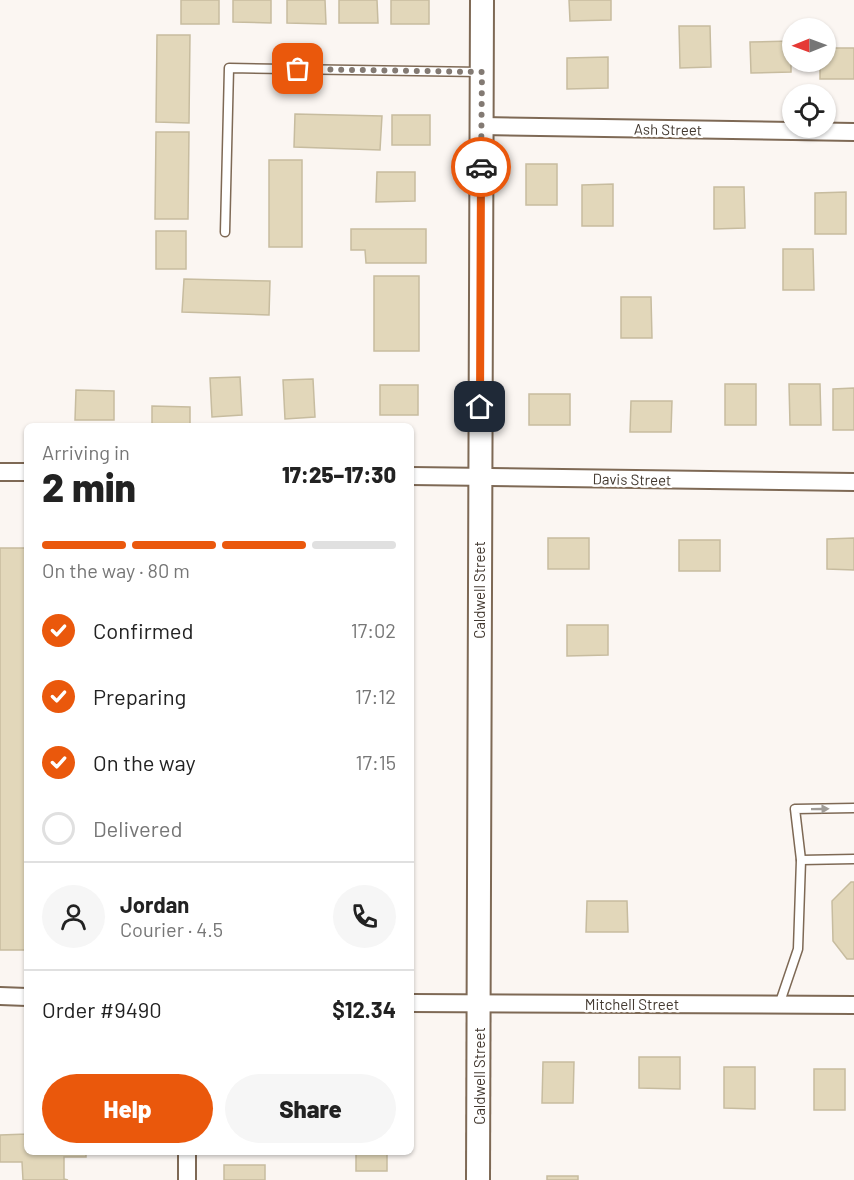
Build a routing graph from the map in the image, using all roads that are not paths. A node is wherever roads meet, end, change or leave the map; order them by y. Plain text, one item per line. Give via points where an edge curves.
1 (482, 0) edge
2 (482, 72) junction
3 (482, 126) junction
4 (854, 132) edge
5 (225, 232) dead end
6 (0, 472) edge
7 (24, 472) edge
8 (414, 476) edge
9 (479, 478) junction
10 (854, 482) edge
11 (854, 808) edge
12 (854, 859) edge
13 (801, 860) junction
14 (0, 996) edge
15 (24, 997) edge
16 (414, 1003) edge
17 (479, 1003) junction
18 (779, 1005) junction
19 (854, 1005) edge
20 (187, 1155) edge
21 (187, 1180) edge
22 (478, 1180) edge

1 - 2 main road, Caldwell Street
2 - 3 main road, Caldwell Street
2 - 5 lane via 229,68
3 - 4 street, Ash Street
3 - 9 main road, Caldwell Street
6 - 7 street
8 - 9 street, Davis Street
9 - 10 street, Davis Street
9 - 17 main road, Caldwell Street
13 -> 11 lane via 795,809
12 - 13 lane
13 - 18 lane via 798,949
14 - 15 street
16 - 17 street, Mitchell Street
17 - 18 street, Mitchell Street
17 - 22 main road, Caldwell Street
18 - 19 street, Mitchell Street
20 - 21 street

